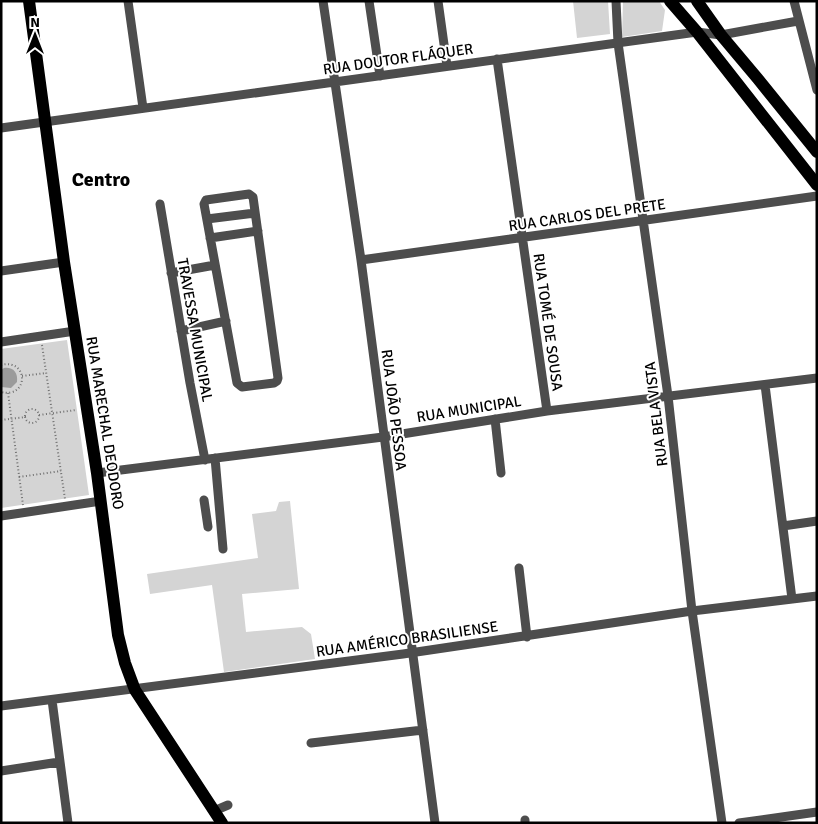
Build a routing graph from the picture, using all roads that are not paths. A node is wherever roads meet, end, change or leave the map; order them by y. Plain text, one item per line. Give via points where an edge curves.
1 (29, 1) edge
2 (128, 1) edge
3 (323, 1) edge
4 (369, 1) edge
5 (438, 1) edge
6 (616, 1) edge
7 (670, 1) edge
8 (697, 1) edge
9 (794, 1) edge
10 (798, 21) junction
11 (697, 32) junction
12 (720, 35) junction
13 (618, 43) junction
14 (497, 59) junction
15 (447, 66) junction
16 (380, 76) junction
17 (335, 82) junction
18 (817, 90) edge
19 (143, 108) junction
20 (44, 122) junction
21 (1, 128) edge
22 (817, 152) edge
23 (817, 184) edge
24 (817, 196) edge
25 (160, 204) dead end
26 (255, 213) junction
27 (207, 219) junction
28 (644, 221) junction
29 (258, 231) junction
30 (210, 238) junction
31 (523, 238) junction
32 (361, 260) junction
33 (64, 262) junction
34 (215, 265) junction
35 (1, 271) edge
36 (172, 273) junction
37 (226, 322) junction
38 (74, 331) junction
39 (181, 331) junction
40 (1, 342) edge
41 (817, 378) edge
42 (765, 385) junction
43 (668, 396) junction
44 (547, 411) junction
45 (494, 419) junction
46 (383, 436) junction
47 (215, 458) junction
48 (205, 460) junction
49 (97, 473) junction
50 (501, 473) dead end
51 (204, 500) dead end
52 (101, 501) junction
53 (1, 516) edge
54 (817, 522) edge
55 (783, 526) junction
56 (208, 527) dead end
57 (223, 549) dead end
58 (519, 568) dead end
59 (817, 596) edge
60 (792, 598) junction
61 (692, 611) junction
62 (527, 637) junction
63 (413, 653) junction
64 (135, 690) junction
65 (52, 700) junction
66 (1, 706) edge
67 (423, 730) junction
68 (311, 743) dead end
69 (59, 762) junction
70 (1, 770) edge
71 (228, 805) dead end
72 (214, 811) junction
73 (817, 812) edge
74 (68, 823) edge
75 (222, 823) edge
76 (435, 823) edge
77 (722, 823) edge
78 (739, 823) edge

1 - 20 main road, RUA MARECHAL DEODORO
2 - 19 street
3 - 17 street, RUA JOÃO PESSOA
4 - 16 street
5 - 15 street
6 - 13 street, RUA BELA VISTA
7 - 11 main road
8 - 12 main road
9 - 10 street
10 - 12 street, RUA DOUTOR FLÁQUER
10 - 18 street
11 - 12 street, RUA DOUTOR FLÁQUER
11 - 13 street, RUA DOUTOR FLÁQUER
11 - 23 main road
12 - 22 main road
13 - 14 street, RUA DOUTOR FLÁQUER
13 - 28 street, RUA BELA VISTA
14 - 15 street, RUA DOUTOR FLÁQUER
14 - 31 street, RUA TOMÉ DE SOUSA
15 - 16 street, RUA DOUTOR FLÁQUER
16 - 17 street, RUA DOUTOR FLÁQUER
17 - 19 street, RUA DOUTOR FLÁQUER
17 - 32 street, RUA JOÃO PESSOA
19 - 20 street, RUA DOUTOR FLÁQUER
20 - 21 street, RUA DOUTOR FLÁQUER
20 - 33 main road, RUA MARECHAL DEODORO
24 - 28 street, RUA CARLOS DEL PRETE
25 - 36 street, TRAVESSA MUNICIPAL
26 - 27 street
26 - 27 street via 253,197 249,194 206,200
26 - 29 street
27 - 30 street
28 - 31 street, RUA CARLOS DEL PRETE
28 - 43 street, RUA BELA VISTA
29 - 30 street
29 - 37 street via 277,382 239,386
30 - 34 street
31 - 32 street, RUA CARLOS DEL PRETE
31 - 44 street, RUA TOMÉ DE SOUSA
32 - 46 street, RUA JOÃO PESSOA
33 - 35 street
33 - 38 main road, RUA MARECHAL DEODORO
34 - 36 street
34 - 37 street
36 - 39 street, TRAVESSA MUNICIPAL
37 - 39 street
38 - 40 street
38 - 49 main road, RUA MARECHAL DEODORO
39 - 48 street, TRAVESSA MUNICIPAL
41 - 42 street, RUA MUNICIPAL
42 - 43 street, RUA MUNICIPAL
42 - 55 street
43 - 44 street, RUA MUNICIPAL
43 - 61 street, RUA BELA VISTA
44 - 45 street, RUA MUNICIPAL
45 - 46 street, RUA MUNICIPAL
45 - 50 street
46 - 47 street, RUA MUNICIPAL
46 - 63 street, RUA JOÃO PESSOA
47 - 48 street, RUA MUNICIPAL
47 - 57 street
48 - 49 street, RUA MUNICIPAL
49 - 52 main road, RUA MARECHAL DEODORO
51 - 56 street
52 - 53 street
52 - 64 main road, RUA MARECHAL DEODORO via 118,635
54 - 55 street
55 - 60 street
58 - 62 street
59 - 60 street, RUA AMÉRICO BRASILIENSE
60 - 61 street, RUA AMÉRICO BRASILIENSE
61 - 62 street, RUA AMÉRICO BRASILIENSE
61 - 77 street, RUA BELA VISTA
62 - 63 street, RUA AMÉRICO BRASILIENSE
63 - 64 street, RUA AMÉRICO BRASILIENSE
63 - 67 street, RUA JOÃO PESSOA
64 - 65 street, RUA AMÉRICO BRASILIENSE
64 - 72 main road, RUA MARECHAL DEODORO
65 - 66 street, RUA AMÉRICO BRASILIENSE
65 - 69 street
67 - 68 street
67 - 76 street, RUA JOÃO PESSOA
69 - 70 street
69 - 74 street
71 - 72 street
72 - 75 main road, RUA MARECHAL DEODORO
73 - 78 street

